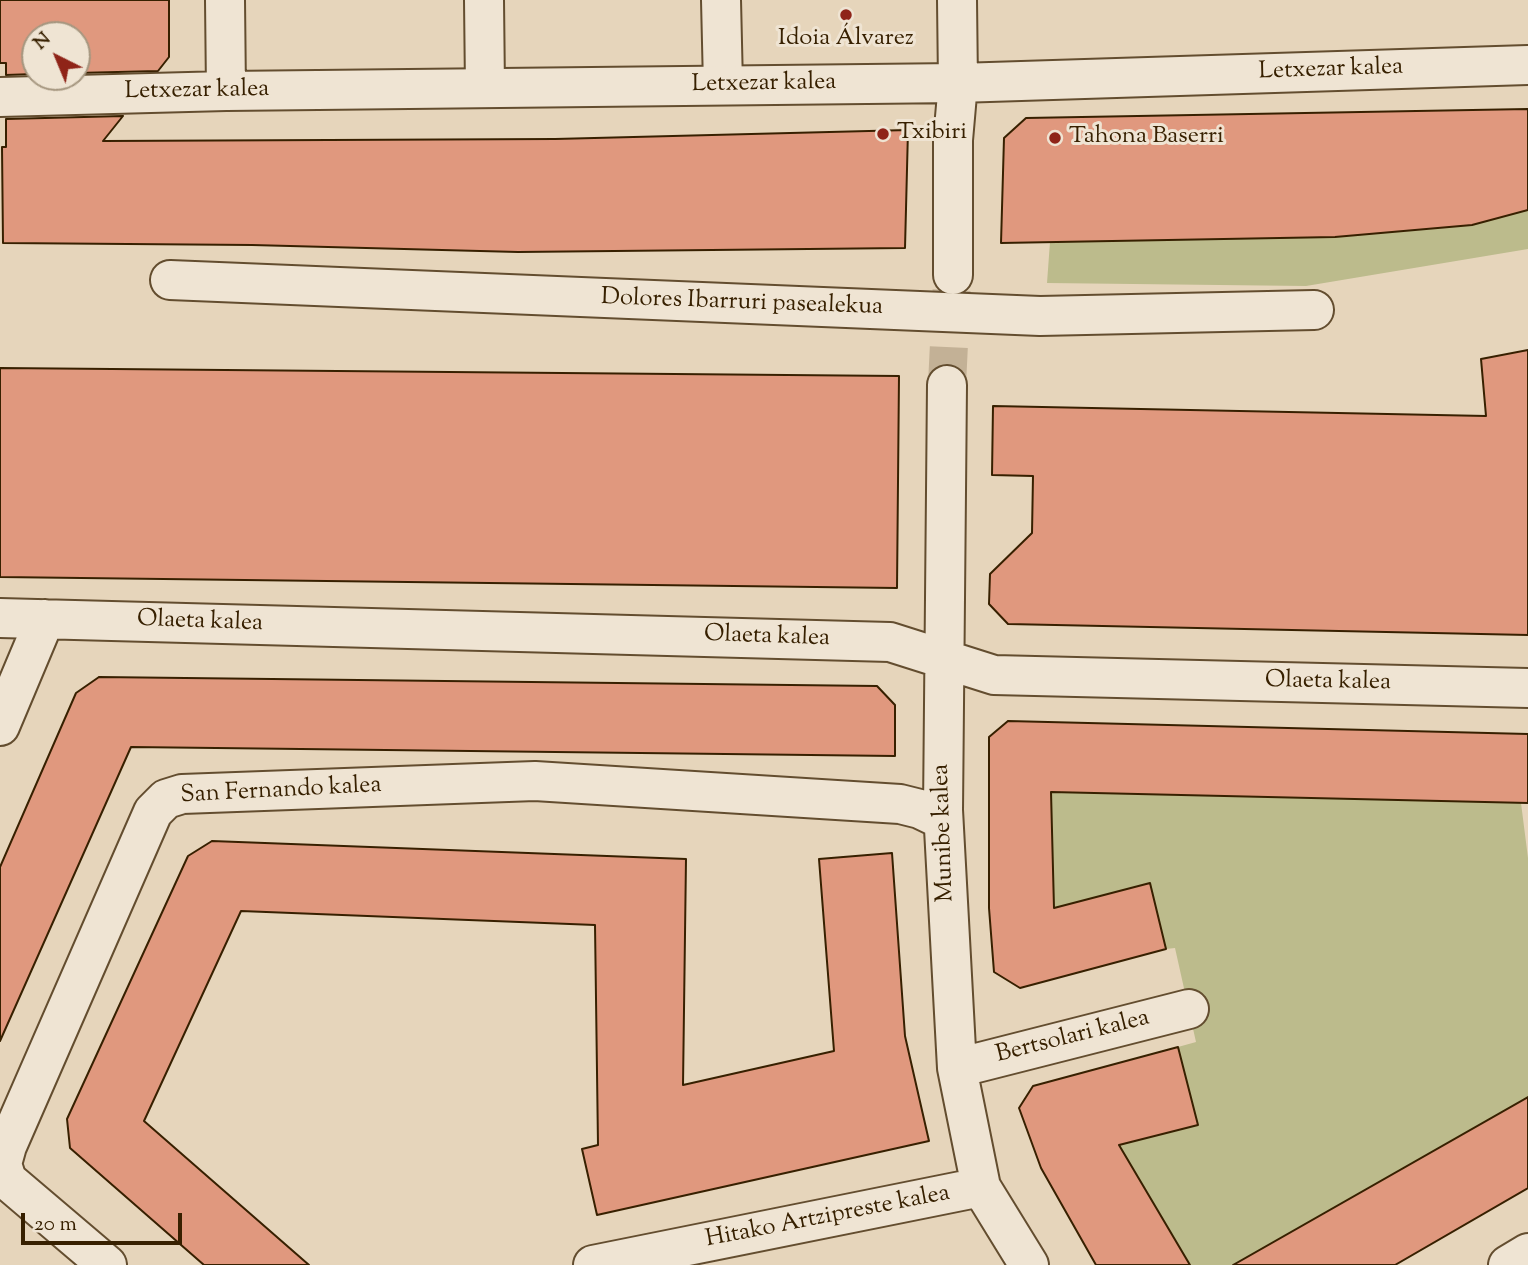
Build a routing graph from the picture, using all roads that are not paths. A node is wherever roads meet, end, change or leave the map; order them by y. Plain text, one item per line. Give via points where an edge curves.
1 (225, 0) edge
2 (484, 0) edge
3 (721, 0) edge
4 (957, 0) edge
5 (1528, 65) edge
6 (958, 83) junction
7 (723, 85) junction
8 (485, 88) junction
9 (226, 91) junction
10 (0, 97) edge
11 (953, 275) tunnel mouth
12 (170, 280) dead end
13 (1314, 310) dead end
14 (947, 385) tunnel mouth
15 (0, 618) edge
16 (45, 619) junction
17 (946, 661) junction
18 (1528, 688) edge
19 (0, 726) edge
20 (943, 820) junction
21 (1189, 1009) dead end
22 (957, 1068) junction
23 (981, 1187) junction
24 (1528, 1253) edge
25 (107, 1265) edge
26 (593, 1265) edge
27 (1029, 1265) edge
28 (1508, 1265) edge

1 - 9 street
2 - 8 street
3 - 7 street
4 - 6 street
5 - 6 street, Letxezar kalea
6 - 7 street, Letxezar kalea
6 - 11 street via 953,140
7 - 8 street, Letxezar kalea
8 - 9 street, Letxezar kalea
9 - 10 street, Letxezar kalea
12 - 13 street, Dolores Ibarruri pasealekua via 1040,316
14 - 17 street, Munibe kalea
15 - 16 street, Olaeta kalea
16 - 17 street, Olaeta kalea via 890,642
16 - 19 street
17 - 18 street, Olaeta kalea via 994,675
17 - 20 street, Munibe kalea
20 - 22 street, Munibe kalea
20 - 25 street, San Fernando kalea via 900,804 535,781 182,794 166,799 153,811 2,1164 7,1180
21 - 22 street, Bertsolari kalea
22 - 23 street, Munibe kalea
23 - 26 street, Hitako Artzipreste kalea
23 - 27 street, Munibe kalea
24 - 28 street

